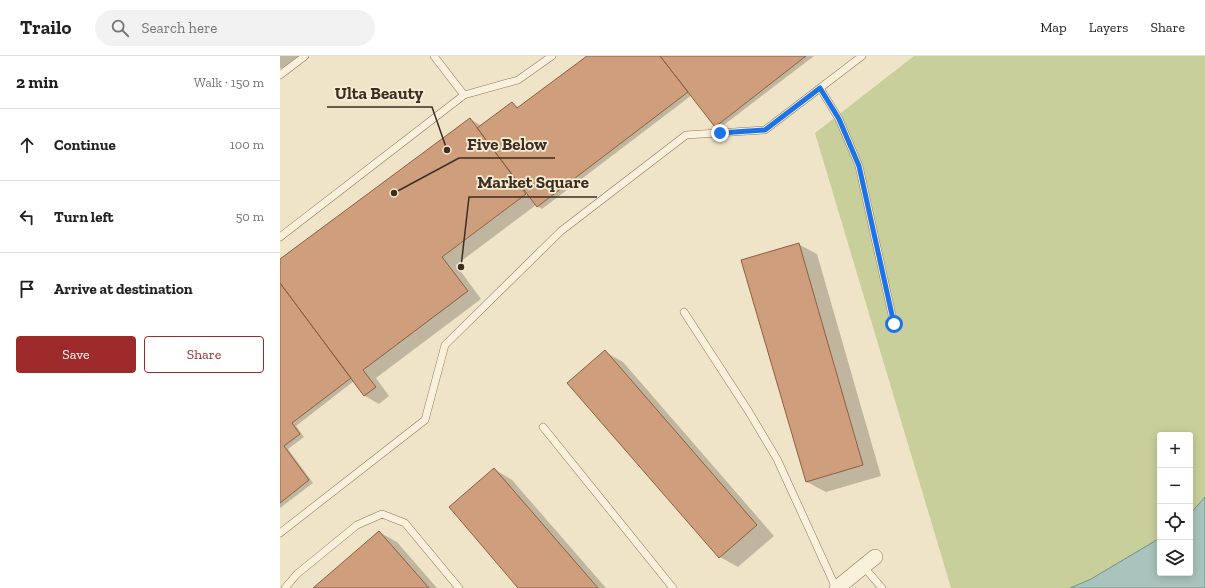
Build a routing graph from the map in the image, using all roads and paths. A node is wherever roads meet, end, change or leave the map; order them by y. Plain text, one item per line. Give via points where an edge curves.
1 (305, 56) edge
2 (434, 56) edge
3 (552, 56) edge
4 (862, 56) edge
5 (280, 75) edge
6 (820, 88) junction
7 (464, 95) junction
8 (280, 236) edge
9 (684, 312) dead end
10 (894, 324) dead end
11 (543, 427) dead end
12 (280, 533) edge
13 (869, 562) joint
14 (285, 588) edge
15 (459, 588) edge
16 (673, 588) edge
17 (836, 588) edge
18 (882, 588) edge

1 - 5 lane
2 - 7 lane
3 - 7 lane via 518,80
4 - 6 lane
6 - 10 lane via 839,119 859,166
6 - 12 lane via 765,130 686,135 561,231 445,345 425,420
7 - 8 lane
9 - 17 lane via 777,459
11 - 16 lane
13 - 17 street
13 - 18 lane
14 - 15 lane via 296,574 357,525 382,514 405,523

